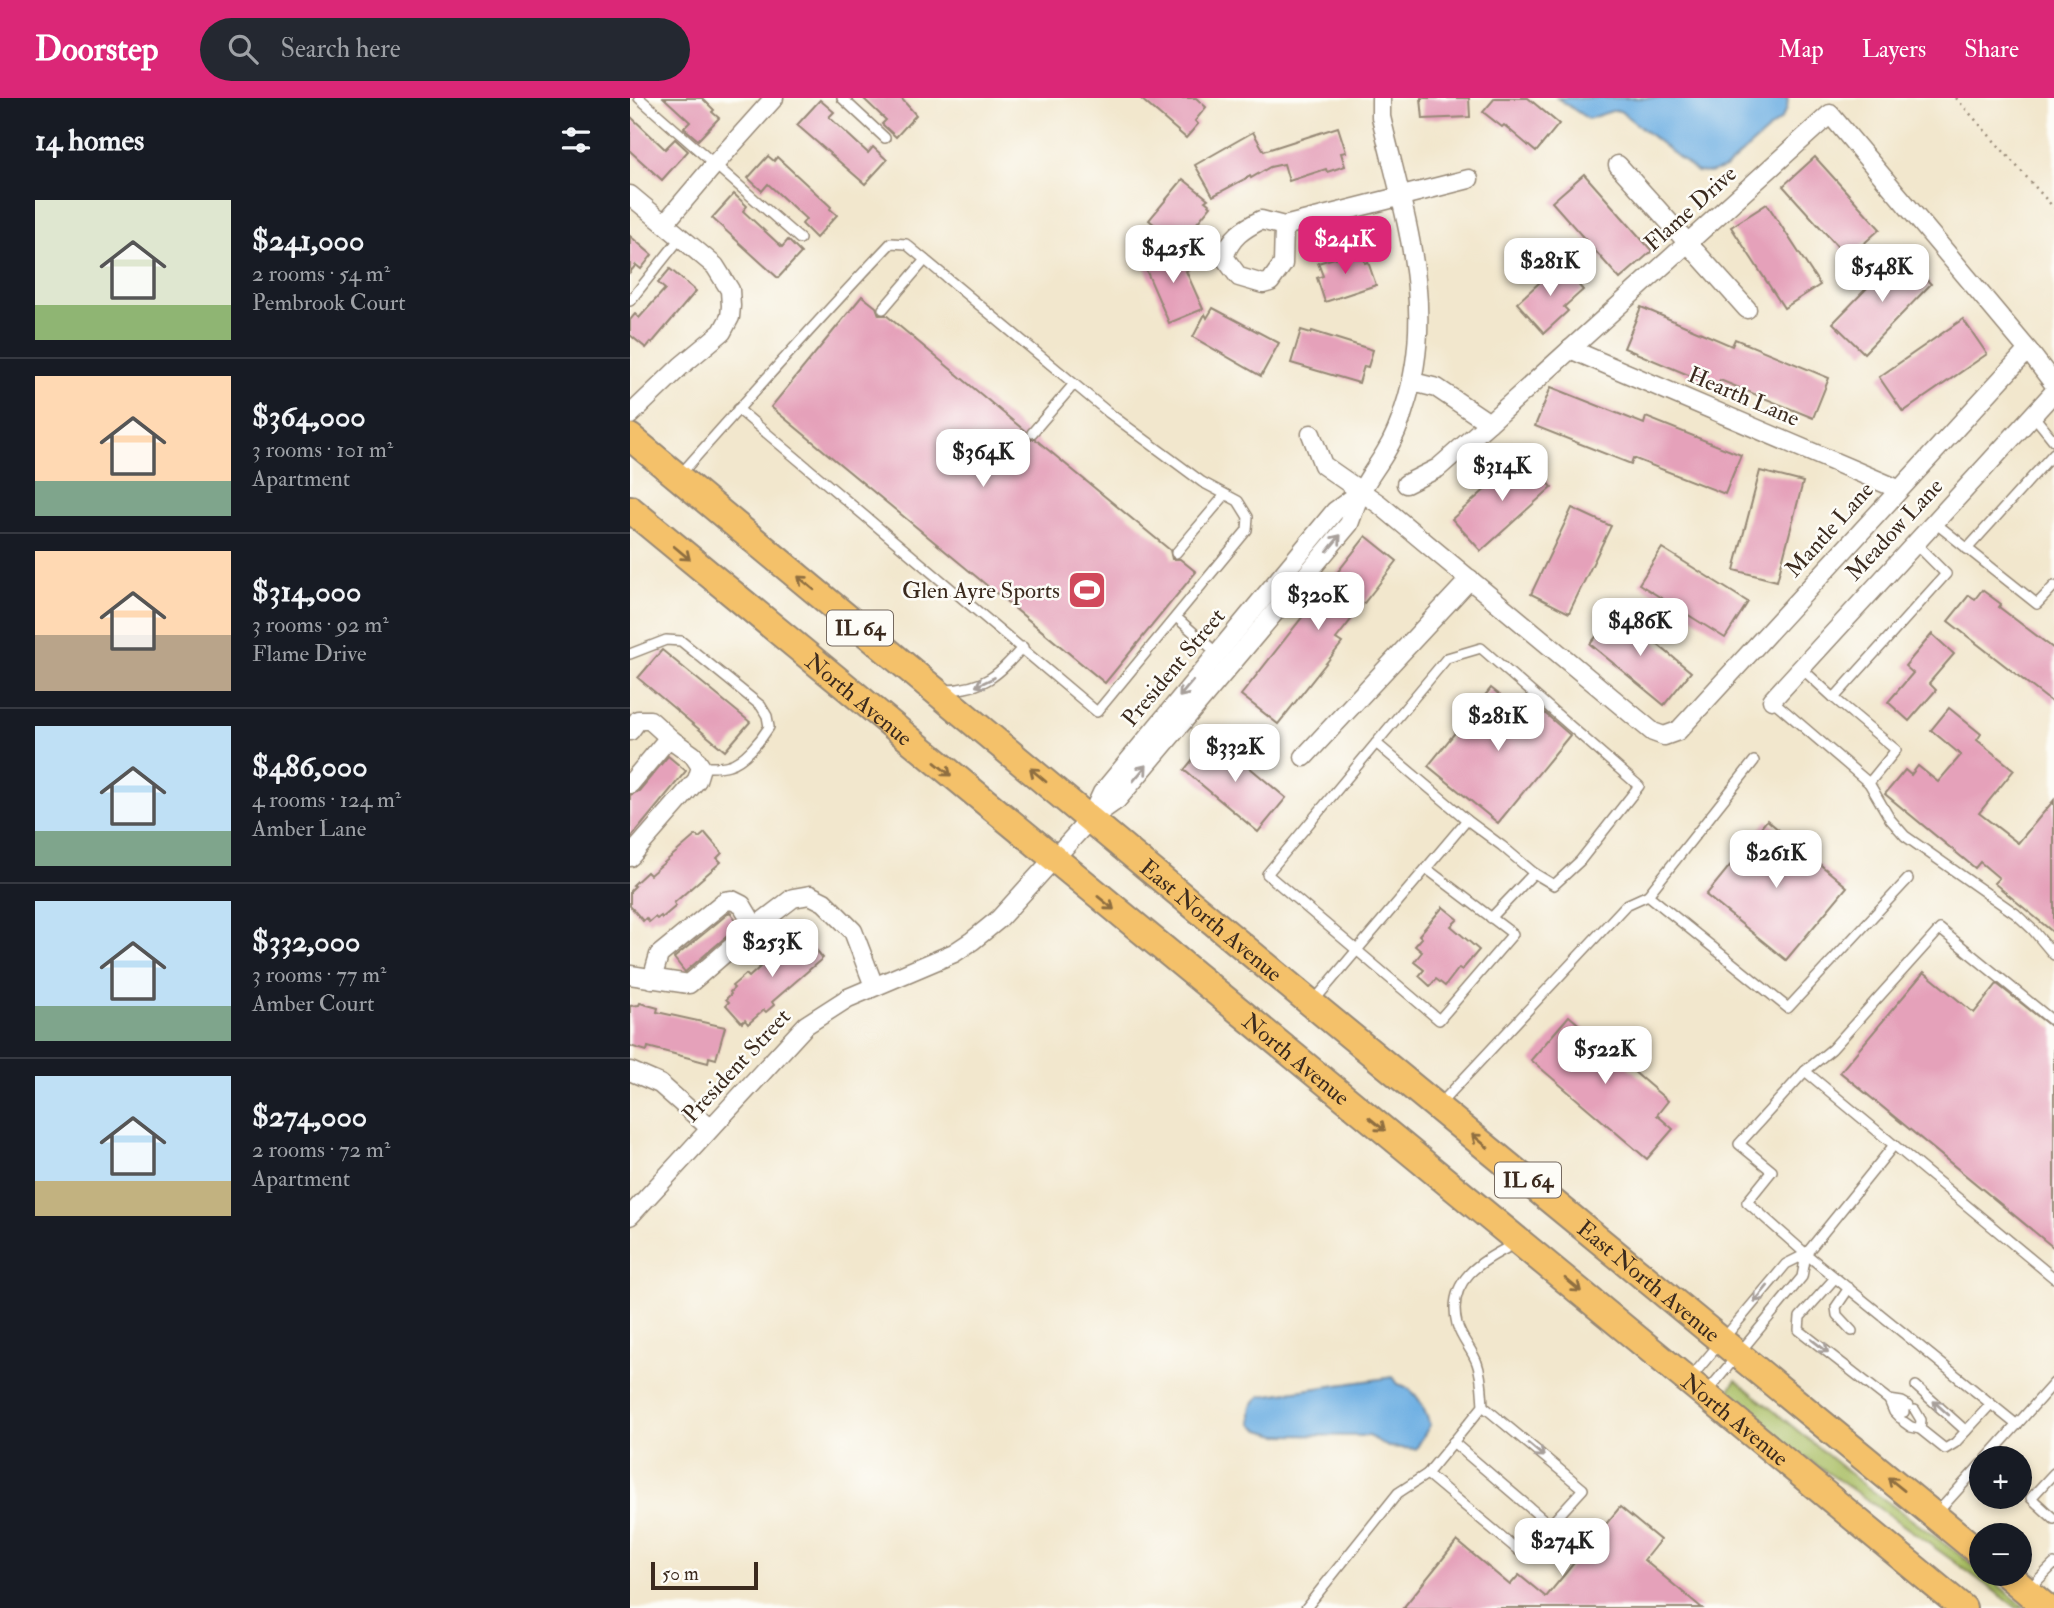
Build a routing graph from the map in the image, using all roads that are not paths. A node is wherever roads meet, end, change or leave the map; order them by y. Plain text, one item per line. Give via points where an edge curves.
1 (639, 98) edge
2 (774, 98) edge
3 (842, 98) edge
4 (1381, 98) edge
5 (885, 138) dead end
6 (713, 165) junction
7 (1618, 165) dead end
8 (1469, 179) dead end
9 (630, 195) edge
10 (1400, 198) junction
11 (665, 223) junction
12 (1284, 226) dead end
13 (681, 237) junction
14 (800, 239) dead end
15 (1689, 243) junction
16 (925, 260) junction
17 (630, 301) edge
18 (883, 309) dead end
19 (1747, 309) dead end
20 (1570, 349) junction
21 (2028, 350) junction
22 (1413, 382) junction
23 (1074, 384) junction
24 (2054, 384) edge
25 (2054, 392) edge
26 (738, 409) junction
27 (2033, 414) junction
28 (630, 415) edge
29 (1489, 423) junction
30 (1032, 433) dead end
31 (1311, 434) dead end
32 (630, 438) edge
33 (2054, 441) edge
34 (2054, 453) edge
35 (678, 477) junction
36 (1406, 484) dead end
37 (1898, 489) junction
38 (1361, 492) junction
39 (1225, 495) junction
40 (630, 509) edge
41 (1934, 522) junction
42 (1915, 543) junction
43 (1967, 549) junction
44 (1176, 554) dead end
45 (1470, 579) junction
46 (2054, 586) edge
47 (1176, 617) junction
48 (1023, 647) junction
49 (1217, 653) junction
50 (630, 654) edge
51 (1231, 664) junction
52 (1800, 667) junction
53 (934, 690) junction
54 (1834, 698) junction
55 (1772, 700) joint
56 (630, 731) edge
57 (672, 740) junction
58 (1376, 743) junction
59 (1304, 757) dead end
60 (1754, 761) dead end
61 (701, 767) junction
62 (1869, 783) junction
63 (630, 784) edge
64 (1090, 819) junction
65 (1466, 820) junction
66 (630, 857) edge
67 (1054, 859) junction
68 (1427, 869) junction
69 (1534, 873) junction
70 (1908, 879) dead end
71 (1648, 895) junction
72 (1491, 918) junction
73 (755, 927) junction
74 (1357, 952) junction
75 (2054, 955) edge
76 (630, 975) edge
77 (652, 979) junction
78 (874, 986) junction
79 (1312, 1004) junction
80 (2054, 1022) edge
81 (630, 1071) edge
82 (1805, 1071) junction
83 (1437, 1106) junction
84 (710, 1128) junction
85 (1894, 1146) junction
86 (630, 1216) edge
87 (1520, 1242) junction
88 (1806, 1254) junction
89 (1835, 1278) junction
90 (2054, 1278) edge
91 (1849, 1288) junction
92 (1852, 1331) dead end
93 (1730, 1347) junction
94 (2054, 1383) edge
95 (1916, 1386) dead end
96 (1696, 1388) junction
97 (1889, 1401) junction
98 (1991, 1404) junction
99 (1483, 1406) junction
100 (1907, 1414) junction
101 (2017, 1425) junction
102 (1966, 1431) junction
103 (1453, 1442) junction
104 (1998, 1446) edge
105 (2054, 1473) edge
106 (1427, 1474) junction
107 (1969, 1477) edge
108 (1934, 1516) junction
109 (2054, 1519) edge
110 (1550, 1525) junction
111 (1969, 1544) edge
112 (2054, 1564) edge
113 (2020, 1586) edge
114 (2037, 1600) edge
115 (1306, 1608) edge
116 (1963, 1608) edge

1 - 6 lane
2 - 6 street
3 - 5 lane
4 - 10 street, President Street via 1381,117
6 - 11 street
6 - 14 lane
7 - 15 street
8 - 10 street
9 - 11 street
10 - 12 street
10 - 22 street, President Street via 1419,289
11 - 13 street
13 - 17 lane
13 - 28 street via 723,277 730,290 730,317 722,332
15 - 19 street
15 - 20 street, Flame Drive
15 - 21 street, Flame Drive via 1830,114
16 - 18 lane
16 - 23 lane
16 - 26 lane via 906,244 891,243
20 - 29 street, Flame Drive
20 - 37 street, Hearth Lane
21 - 24 street
21 - 37 street, Mantle Lane
22 - 29 street via 1437,388
22 - 38 street, President Street via 1387,450
23 - 30 lane
23 - 39 lane
25 - 27 street, Meadow Lane
26 - 35 lane
26 - 48 lane
27 - 33 lane
27 - 41 street, Meadow Lane
29 - 36 street, Flame Drive via 1438,468
31 - 38 street via 1323,465
32 - 35 main road, IL 64
34 - 43 lane
53 -> 35 main road, IL 64
37 - 45 street, Mantle Lane via 1678,731 1664,736 1653,732
38 - 45 street
38 - 49 street, President Street via 1335,511
51 -> 38 street, President Street via 1349,524
39 - 44 lane
39 - 47 lane via 1238,501 1248,517 1247,530
40 -> 67 main road, North Avenue / IL 64
41 - 42 street, Meadow Lane
41 - 43 lane
42 - 52 street, Meadow Lane
42 - 54 lane via 1946,574
43 - 46 lane via 2037,604
45 - 59 street
47 - 48 lane via 1097,712
47 - 49 lane
48 -> 53 lane via 985,683
49 - 51 lane
49 -> 64 street, President Street via 1102,793
50 - 61 lane via 666,640 681,641 761,706 769,727 754,746 735,763
64 -> 51 street, President Street via 1117,800
52 - 54 lane
52 - 55 street, Meadow Lane
64 -> 53 main road, IL 64
54 - 62 lane via 1896,750
55 - 62 lane
56 - 57 street via 638,720 650,720
57 - 61 street
57 - 63 street via 662,744
58 - 65 lane
58 - 69 lane via 1447,658 1481,648 1639,786 1580,862 1554,885
58 - 74 lane via 1267,874
60 - 71 lane
61 - 66 street via 697,780
62 - 75 lane via 1905,836 2016,914
64 - 67 street, President Street
64 - 79 main road, East North Avenue / IL 64
65 - 68 lane
65 - 69 lane
67 - 78 street, President Street via 999,919 972,941
67 -> 87 main road, North Avenue / IL 64
68 - 72 lane
68 - 74 lane
69 - 72 lane
70 - 71 lane via 1788,1008
71 - 83 lane via 1626,905
72 - 74 lane via 1513,934 1439,1020
73 - 77 street via 689,985
73 - 77 street via 742,905 725,901 659,956
73 - 78 street via 793,898 810,895 824,902 853,931
74 - 79 lane
76 - 77 street
78 - 84 street, President Street via 806,1025
79 - 83 main road, East North Avenue / IL 64
80 - 82 lane via 1940,929 1832,1049
81 - 84 street via 660,1084
82 - 85 lane
82 - 88 lane via 1739,1144 1772,1171 1747,1202
93 -> 83 main road, East North Avenue / IL 64
84 - 86 street, President Street
85 - 88 lane
85 - 90 lane
87 -> 96 main road, North Avenue / IL 64
87 - 99 lane via 1477,1264 1458,1294 1457,1324 1477,1361
88 - 89 lane
88 -> 93 lane via 1786,1264
88 - 93 lane via 1802,1277
89 - 91 lane
89 -> 97 lane via 1800,1317 1799,1329
91 - 92 lane via 1836,1307 1837,1315
91 - 98 lane
93 - 96 lane
93 - 96 lane
108 -> 93 main road, East North Avenue / IL 64
94 - 101 lane
102 -> 95 lane
96 - 116 main road, North Avenue / IL 64
97 - 100 lane via 1894,1412
97 - 100 lane via 1902,1402
98 - 101 lane
98 - 102 lane
99 - 103 lane
99 -> 110 lane via 1583,1489
100 - 102 lane via 1945,1450
101 - 104 lane
103 - 106 lane
103 - 110 lane
105 - 109 lane via 2031,1498
106 - 110 lane via 1519,1551
106 - 115 lane via 1398,1493
107 - 108 lane
108 - 111 main road, East North Avenue / IL 64
112 - 114 lane
113 - 114 main road

